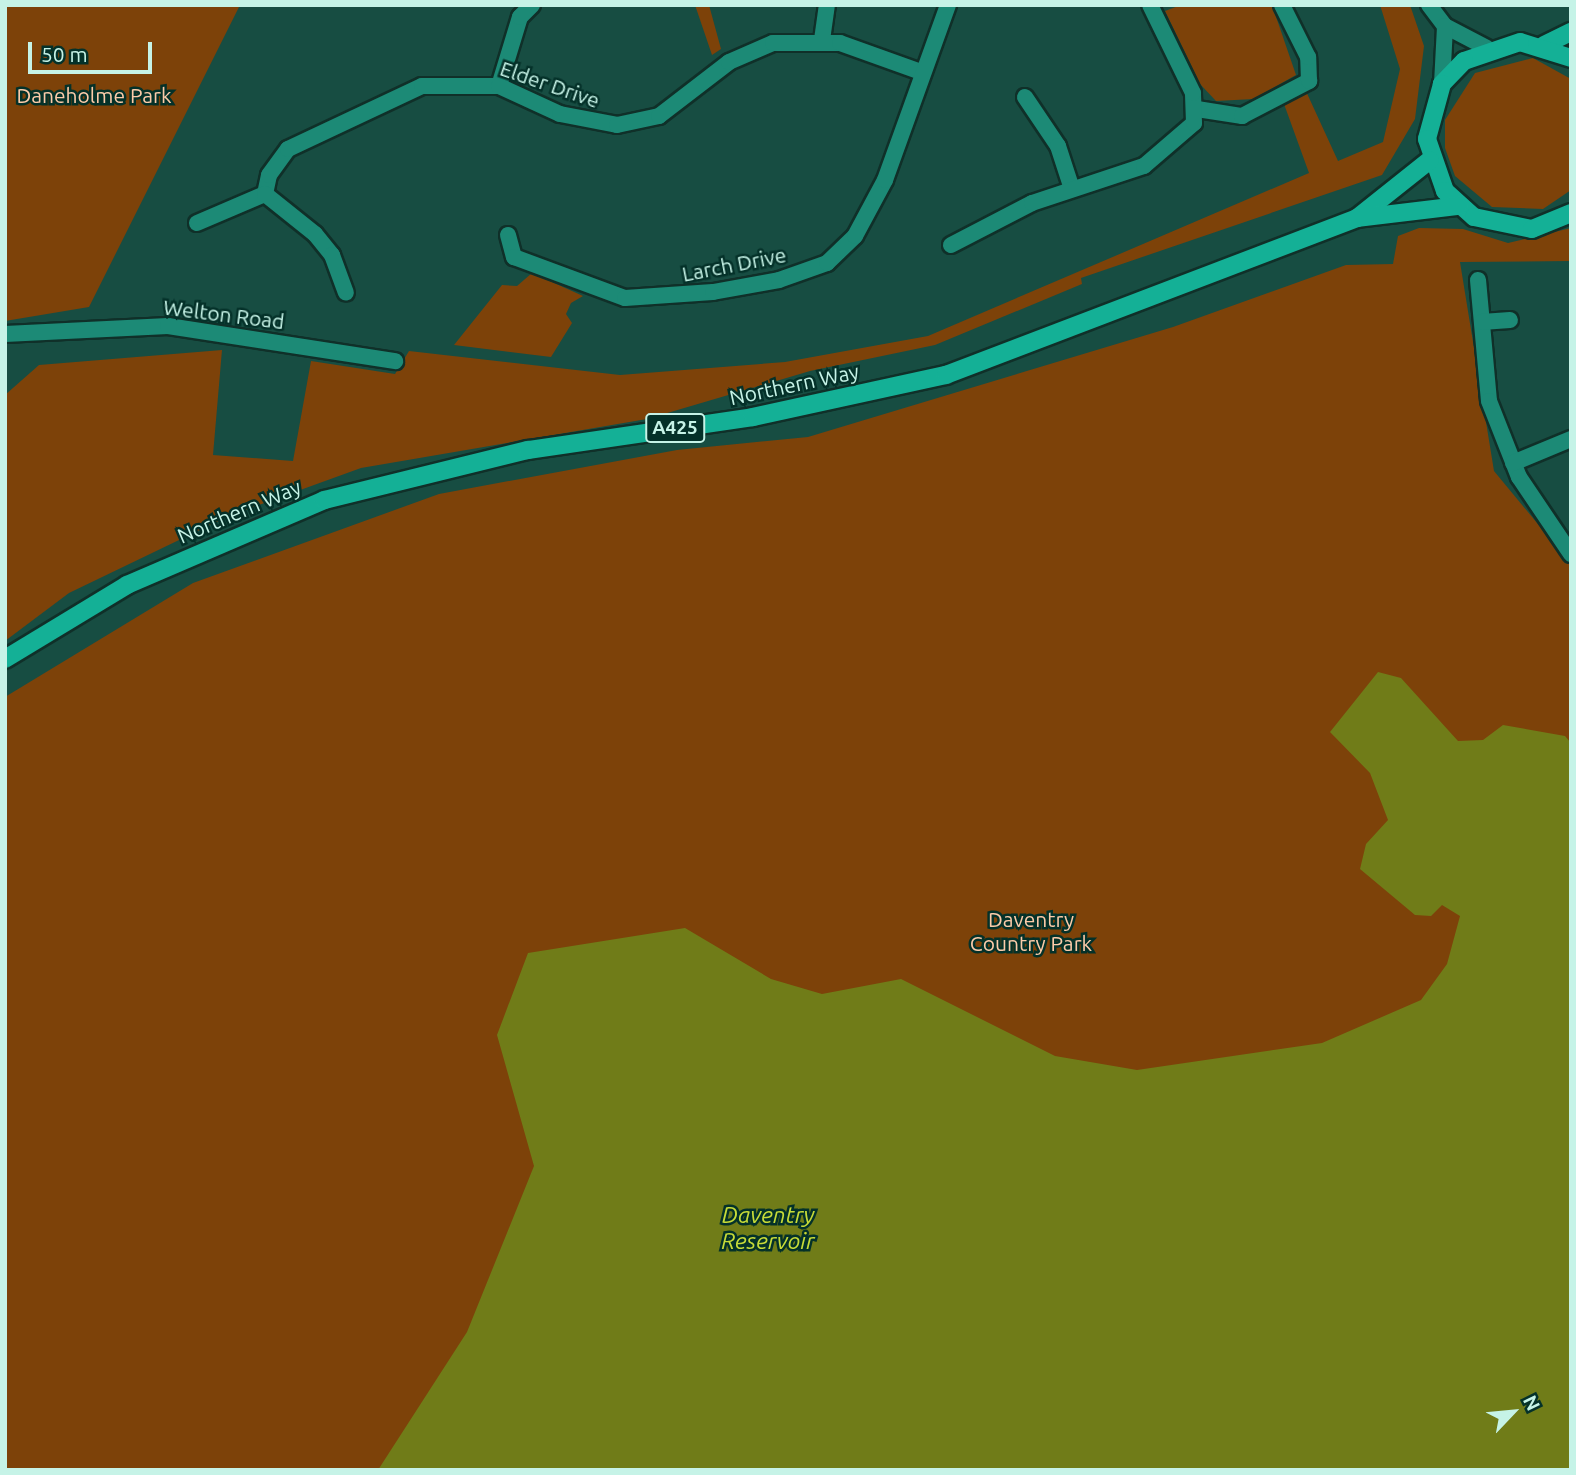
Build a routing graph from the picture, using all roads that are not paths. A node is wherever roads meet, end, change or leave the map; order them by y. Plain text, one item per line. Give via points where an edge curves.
1 (533, 5) edge
2 (827, 5) edge
3 (948, 5) edge
4 (1150, 5) edge
5 (1282, 5) edge
6 (1429, 5) edge
7 (1444, 26) junction
8 (1571, 32) edge
9 (822, 40) junction
10 (1544, 45) junction
11 (1487, 48) junction
12 (1571, 58) edge
13 (921, 72) junction
14 (1442, 84) junction
15 (499, 86) junction
16 (1025, 97) dead end
17 (1197, 109) junction
18 (1430, 160) junction
19 (1072, 189) junction
20 (265, 194) junction
21 (1458, 206) junction
22 (1571, 214) edge
23 (1357, 218) junction
24 (197, 223) dead end
25 (508, 235) dead end
26 (951, 245) dead end
27 (1478, 280) dead end
28 (346, 293) dead end
29 (1510, 320) dead end
30 (1482, 322) junction
31 (5, 334) edge
32 (395, 361) dead end
33 (1571, 439) edge
34 (1513, 463) junction
35 (1571, 554) edge
36 (5, 659) edge

1 - 15 street via 520,18
2 - 9 street
3 - 13 street, Larch Drive
4 - 17 street
5 - 17 street via 1308,57 1309,81 1242,116
6 - 7 street
7 - 11 street
7 - 14 street
8 - 10 main road
9 - 13 street, Elder Drive
9 - 15 street, Elder Drive via 773,43 746,53 659,116 628,123 587,123
10 - 11 main road
10 - 12 main road
11 - 14 main road
13 - 25 street, Larch Drive via 885,180 855,236 827,263 779,280 713,292 625,298 514,257
14 - 18 main road via 1429,114
15 - 20 street, Elder Drive via 450,82 393,96 288,149 269,175
16 - 19 street via 1058,146
17 - 19 street via 1194,123 1164,154
18 - 21 main road
18 - 23 main road, A425
19 - 26 street via 988,221
20 - 24 street
20 - 28 street via 315,234 332,255
21 - 22 main road via 1495,226 1532,229
21 - 23 main road, A425
23 - 36 main road, Northern Way / A425 via 946,375 753,417 528,450 324,500 127,585
27 - 30 street
29 - 30 street
30 - 34 street via 1489,401
31 - 32 street, Welton Road via 168,326
33 - 34 street
34 - 35 street

